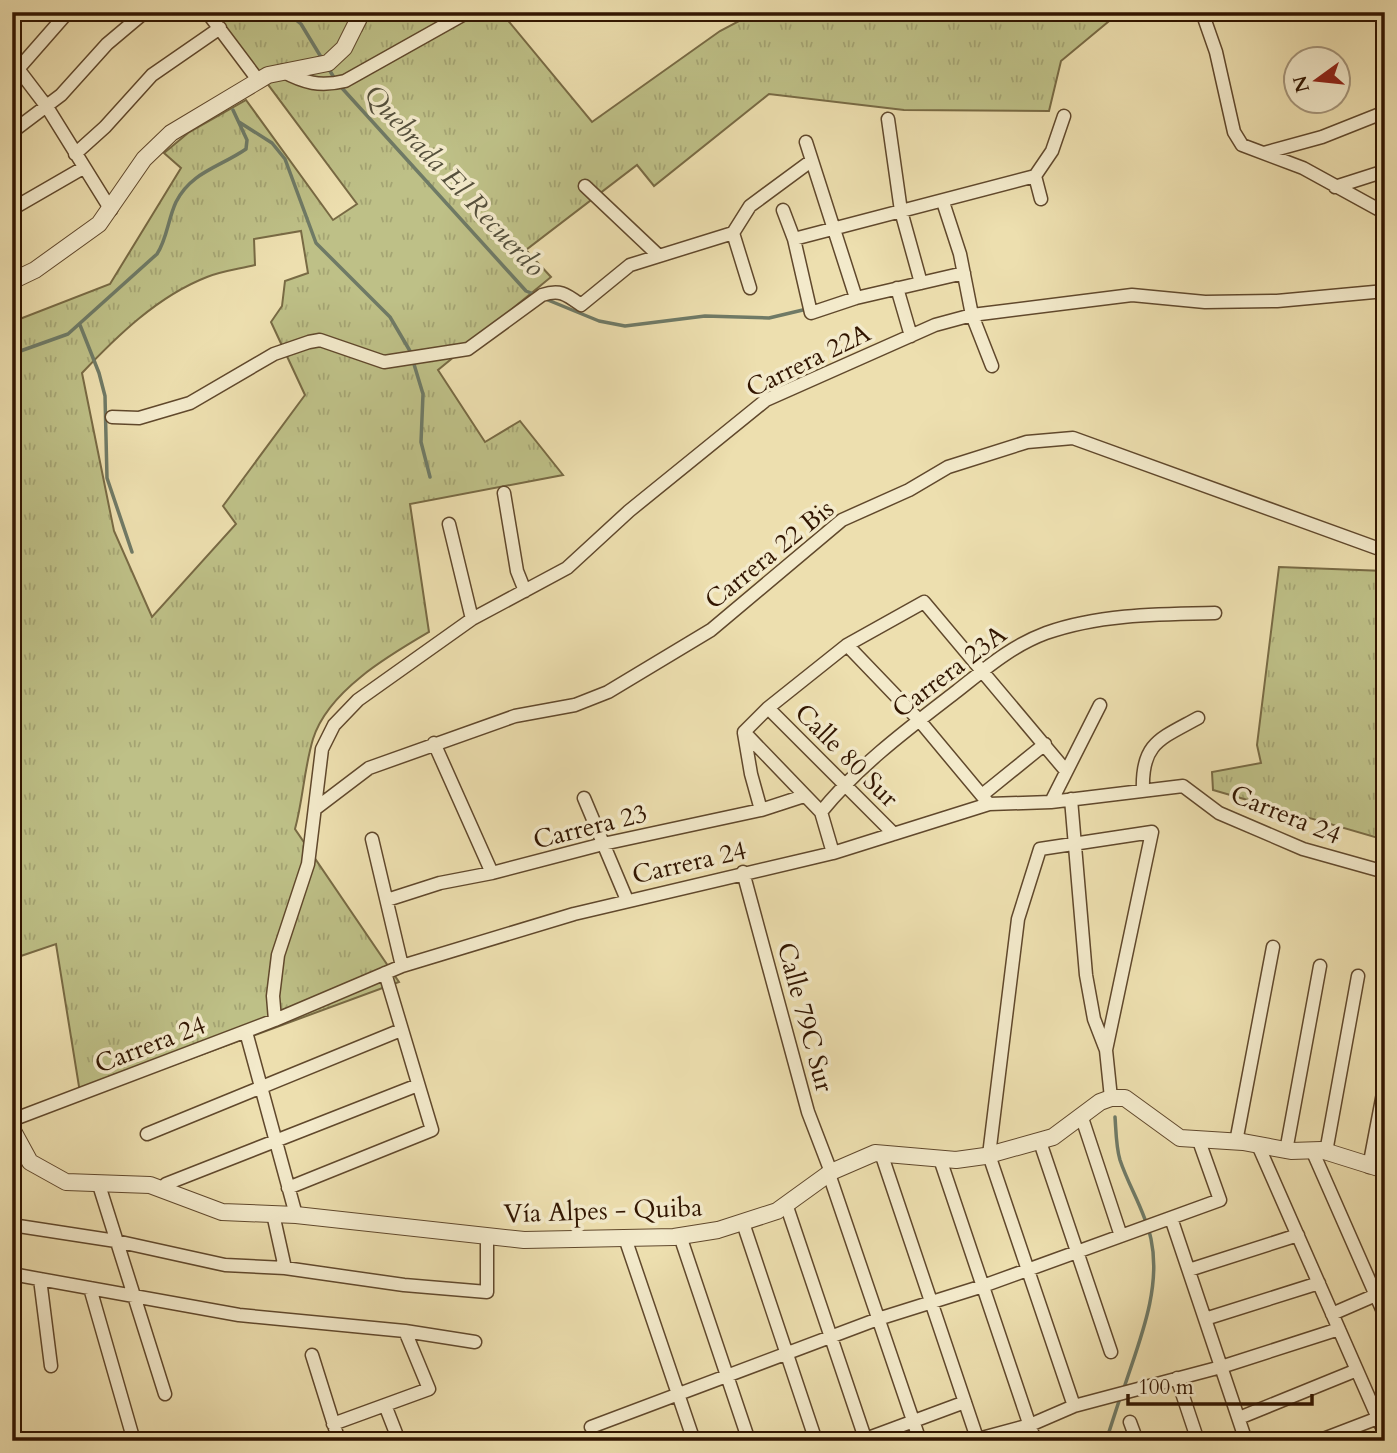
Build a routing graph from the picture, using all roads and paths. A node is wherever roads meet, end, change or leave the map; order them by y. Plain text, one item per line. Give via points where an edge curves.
1 (68, 12) edge
2 (145, 12) edge
3 (207, 12) edge
4 (362, 12) edge
5 (468, 12) edge
6 (1202, 12) edge
7 (220, 28) junction
8 (14, 64) edge
9 (282, 71) junction
10 (258, 80) junction
11 (47, 107) junction
12 (1385, 112) edge
13 (1064, 117) dead end
14 (888, 119) dead end
15 (12, 132) edge
16 (806, 142) dead end
17 (1264, 153) junction
18 (75, 154) junction
19 (811, 162) junction
20 (83, 168) junction
21 (1385, 171) edge
22 (1035, 176) junction
23 (584, 186) dead end
24 (1335, 187) junction
25 (1041, 199) dead end
26 (943, 202) junction
27 (12, 209) edge
28 (111, 210) junction
29 (783, 211) dead end
30 (901, 211) junction
31 (1385, 214) edge
32 (834, 227) junction
33 (733, 233) junction
34 (794, 239) junction
35 (658, 255) junction
36 (964, 273) junction
37 (12, 281) edge
38 (921, 283) junction
39 (750, 288) dead end
40 (897, 288) junction
41 (1385, 291) edge
42 (856, 298) junction
43 (972, 315) junction
44 (911, 336) junction
45 (992, 366) dead end
46 (112, 417) dead end
47 (504, 493) dead end
48 (449, 524) dead end
49 (1385, 551) edge
50 (525, 591) junction
51 (1215, 613) dead end
52 (472, 619) junction
53 (847, 645) junction
54 (981, 673) junction
55 (1100, 705) dead end
56 (768, 708) junction
57 (1198, 718) dead end
58 (919, 720) junction
59 (744, 732) junction
60 (434, 743) junction
61 (1045, 744) junction
62 (1066, 771) junction
63 (843, 784) junction
64 (1143, 790) junction
65 (804, 796) junction
66 (584, 798) dead end
67 (1071, 799) junction
68 (985, 800) junction
69 (1051, 802) junction
70 (315, 809) junction
71 (761, 810) junction
72 (821, 812) junction
73 (894, 834) junction
74 (372, 839) dead end
75 (603, 844) junction
76 (1075, 844) junction
77 (833, 853) junction
78 (743, 872) junction
79 (1385, 872) edge
80 (492, 873) junction
81 (387, 900) junction
82 (627, 900) junction
83 (1273, 947) dead end
84 (402, 966) junction
85 (1321, 966) dead end
86 (386, 973) junction
87 (1358, 976) dead end
88 (275, 1020) junction
89 (401, 1030) junction
90 (246, 1031) junction
91 (1106, 1051) junction
92 (1385, 1083) edge
93 (418, 1085) junction
94 (261, 1087) junction
95 (1111, 1098) junction
96 (1082, 1118) junction
97 (12, 1120) edge
98 (12, 1129) edge
99 (147, 1134) dead end
100 (276, 1141) junction
101 (1040, 1142) junction
102 (1199, 1142) junction
103 (1237, 1142) junction
104 (1258, 1145) junction
105 (1286, 1150) junction
106 (1319, 1151) junction
107 (881, 1153) junction
108 (989, 1155) junction
109 (940, 1159) junction
110 (1379, 1172) edge
111 (830, 1173) junction
112 (99, 1185) junction
113 (288, 1188) junction
114 (162, 1189) junction
115 (786, 1204) junction
116 (274, 1214) junction
117 (296, 1215) junction
118 (1171, 1218) junction
119 (743, 1223) junction
120 (12, 1225) edge
121 (1298, 1235) junction
122 (680, 1236) junction
123 (1121, 1236) junction
124 (487, 1238) junction
125 (625, 1238) junction
126 (116, 1241) junction
127 (1077, 1252) junction
128 (285, 1268) junction
129 (1027, 1270) junction
130 (1189, 1270) junction
131 (12, 1274) edge
132 (40, 1279) junction
133 (1319, 1283) junction
134 (983, 1286) junction
135 (90, 1288) junction
136 (1380, 1293) edge
137 (137, 1299) junction
138 (931, 1302) junction
139 (1332, 1314) junction
140 (1385, 1317) edge
141 (878, 1319) junction
142 (1205, 1319) junction
143 (1339, 1329) junction
144 (405, 1331) junction
145 (831, 1337) junction
146 (475, 1342) dead end
147 (1111, 1352) dead end
148 (787, 1354) junction
149 (312, 1356) dead end
150 (51, 1366) dead end
151 (1221, 1367) junction
152 (1357, 1370) junction
153 (727, 1376) junction
154 (1177, 1378) junction
155 (166, 1394) dead end
156 (678, 1394) junction
157 (965, 1402) junction
158 (386, 1405) junction
159 (1074, 1406) junction
160 (1239, 1418) junction
161 (1378, 1418) junction
162 (913, 1421) junction
163 (1130, 1422) dead end
164 (333, 1424) junction
165 (1030, 1425) junction
166 (591, 1427) dead end
167 (1385, 1434) edge
168 (862, 1440) edge
169 (978, 1440) edge
170 (134, 1441) edge
171 (339, 1441) edge
172 (398, 1441) edge
173 (694, 1441) edge
174 (750, 1441) edge
175 (816, 1441) edge
176 (920, 1441) edge
177 (1035, 1441) edge
178 (1137, 1441) edge
179 (1198, 1441) edge
180 (1247, 1441) edge
181 (1318, 1441) edge

1 - 8 street
2 - 11 street
3 - 7 street
4 - 9 street via 334,59 313,68
5 - 9 street via 345,81 311,84
6 - 17 street via 1234,132 1242,145
7 - 10 street
7 - 18 street via 152,75
8 - 11 street
9 - 10 street
10 - 28 street via 161,141
11 - 15 street
11 - 18 street
12 - 17 street
13 - 22 street via 1052,151
14 - 30 street
16 - 19 street
17 - 24 street
18 - 20 street
19 - 32 street
19 - 33 street via 750,206
20 - 27 street
20 - 28 street
21 - 24 street
22 - 25 street
22 - 26 street
23 - 35 street
24 - 31 street
26 - 30 street
26 - 36 street
28 - 37 street via 92,230
29 - 34 street
30 - 32 street
30 - 38 street
32 - 34 street
32 - 42 street
33 - 35 street
33 - 39 street
34 - 42 street via 811,313
35 - 46 street via 629,265 581,305 564,292 542,295 468,349 384,362 320,340 309,342 274,354 180,407 139,418
36 - 38 street
36 - 43 street
38 - 40 street
40 - 42 street
40 - 44 street
41 - 43 street, Carrera 22A via 1277,301 1205,302 1132,295
43 - 44 street, Carrera 22A
43 - 45 street
44 - 50 street, Carrera 22A via 766,400 572,564
47 - 50 street
48 - 52 street
49 - 60 street, Carrera 22 Bis via 1073,438 1027,442 947,467 842,520 710,630 608,692
50 - 52 street, Carrera 22A
51 - 54 street, Carrera 23A via 1079,624 1006,652
52 - 70 street, Carrera 22A via 358,700 334,725 322,749
53 - 54 street via 924,602
53 - 56 street
53 - 58 street
54 - 58 street, Carrera 23A
54 - 61 street
55 - 62 street
56 - 59 street
56 - 63 street, Calle 80 Sur
57 - 64 street via 1150,748 1142,765
58 - 63 street, Carrera 23A
58 - 68 street
59 - 65 street
59 - 71 street
60 - 70 street, Carrera 22 Bis via 369,768
60 - 80 street
61 - 62 street
61 - 68 street
62 - 69 street
63 - 72 street, Carrera 23A
63 - 73 street, Calle 80 Sur
64 - 67 street, Carrera 24
64 - 79 street, Carrera 24 via 1183,786 1219,813 1303,849
65 - 71 street, Carrera 23
65 - 72 street
66 - 75 street
67 - 69 street, Carrera 24
67 - 76 street
68 - 69 street, Carrera 24
68 - 73 street, Carrera 24
70 - 88 street via 308,864 278,955
71 - 75 street, Carrera 23
72 - 77 street
73 - 77 street, Carrera 24
74 - 81 street
75 - 80 street, Carrera 23
75 - 82 street
76 - 91 street via 1086,975
76 - 91 street via 1152,832
76 - 108 street via 1040,849 1018,919
77 - 78 street, Carrera 24
78 - 82 street, Carrera 24
78 - 111 street, Calle 79C Sur via 808,1112
80 - 81 street, Carrera 23
81 - 84 street
82 - 84 street, Carrera 24
83 - 103 street
84 - 86 street, Carrera 24
85 - 105 street
86 - 88 street, Carrera 24
86 - 89 street
87 - 106 street
88 - 90 street, Carrera 24
89 - 93 street
89 - 94 street
90 - 94 street
90 - 97 street, Carrera 24
91 - 95 street
92 - 110 street
93 - 100 street
93 - 113 street via 432,1130
94 - 99 street
94 - 100 street
95 - 96 street, Vía Alpes - Quiba
95 - 102 street via 1125,1098 1180,1138
96 - 101 street, Vía Alpes - Quiba
96 - 123 street
98 - 112 street, Vía Alpes - Quiba via 25,1156 45,1172 66,1182
100 - 113 street
100 - 114 street
101 - 108 street, Vía Alpes - Quiba
101 - 127 street
102 - 103 street
102 - 118 street via 1220,1200
103 - 104 street
104 - 105 street
104 - 121 street
105 - 106 street
106 - 110 street
106 - 136 street
107 - 109 street, Vía Alpes - Quiba
107 - 111 street, Vía Alpes - Quiba
107 - 138 street
108 - 109 street, Vía Alpes - Quiba
108 - 129 street
109 - 134 street
111 - 115 street, Vía Alpes - Quiba
111 - 141 street, Calle 79C Sur
112 - 114 street, Vía Alpes - Quiba via 140,1184
112 - 126 street
113 - 117 street
114 - 116 street, Vía Alpes - Quiba via 222,1212
115 - 119 street, Vía Alpes - Quiba
115 - 145 street
116 - 117 street, Vía Alpes - Quiba
116 - 128 street
117 - 124 street, Vía Alpes - Quiba
118 - 123 street
118 - 130 street
119 - 122 street, Vía Alpes - Quiba
119 - 148 street
120 - 126 street
121 - 130 street
121 - 133 street
122 - 125 street, Vía Alpes - Quiba
122 - 153 street
123 - 127 street
124 - 125 street, Vía Alpes - Quiba
124 - 128 street via 487,1292
125 - 156 street
126 - 128 street via 216,1264
126 - 137 street
127 - 129 street
127 - 147 street
129 - 134 street
129 - 159 street
130 - 142 street
131 - 132 street
132 - 135 street
132 - 150 street
133 - 139 street
133 - 142 street
134 - 138 street
134 - 165 street
135 - 137 street
135 - 170 street
136 - 139 street
136 - 140 street
137 - 144 street via 239,1315
137 - 155 street
138 - 141 street
138 - 157 street
139 - 143 street
141 - 145 street
141 - 162 street, Calle 79C Sur
142 - 151 street
143 - 151 street
143 - 152 street
144 - 146 street
144 - 158 street via 429,1389
145 - 148 street
145 - 168 street
148 - 153 street
148 - 175 street
149 - 164 street
151 - 154 street
151 - 160 street
152 - 160 street
152 - 161 street
153 - 156 street
153 - 174 street
154 - 159 street
154 - 179 street
156 - 166 street
156 - 173 street
157 - 162 street
157 - 169 street
158 - 164 street
158 - 172 street
159 - 165 street
160 - 180 street
161 - 167 street
161 - 181 street
162 - 168 street
162 - 176 street, Calle 79C Sur
163 - 178 street
164 - 171 street
165 - 169 street
165 - 177 street

